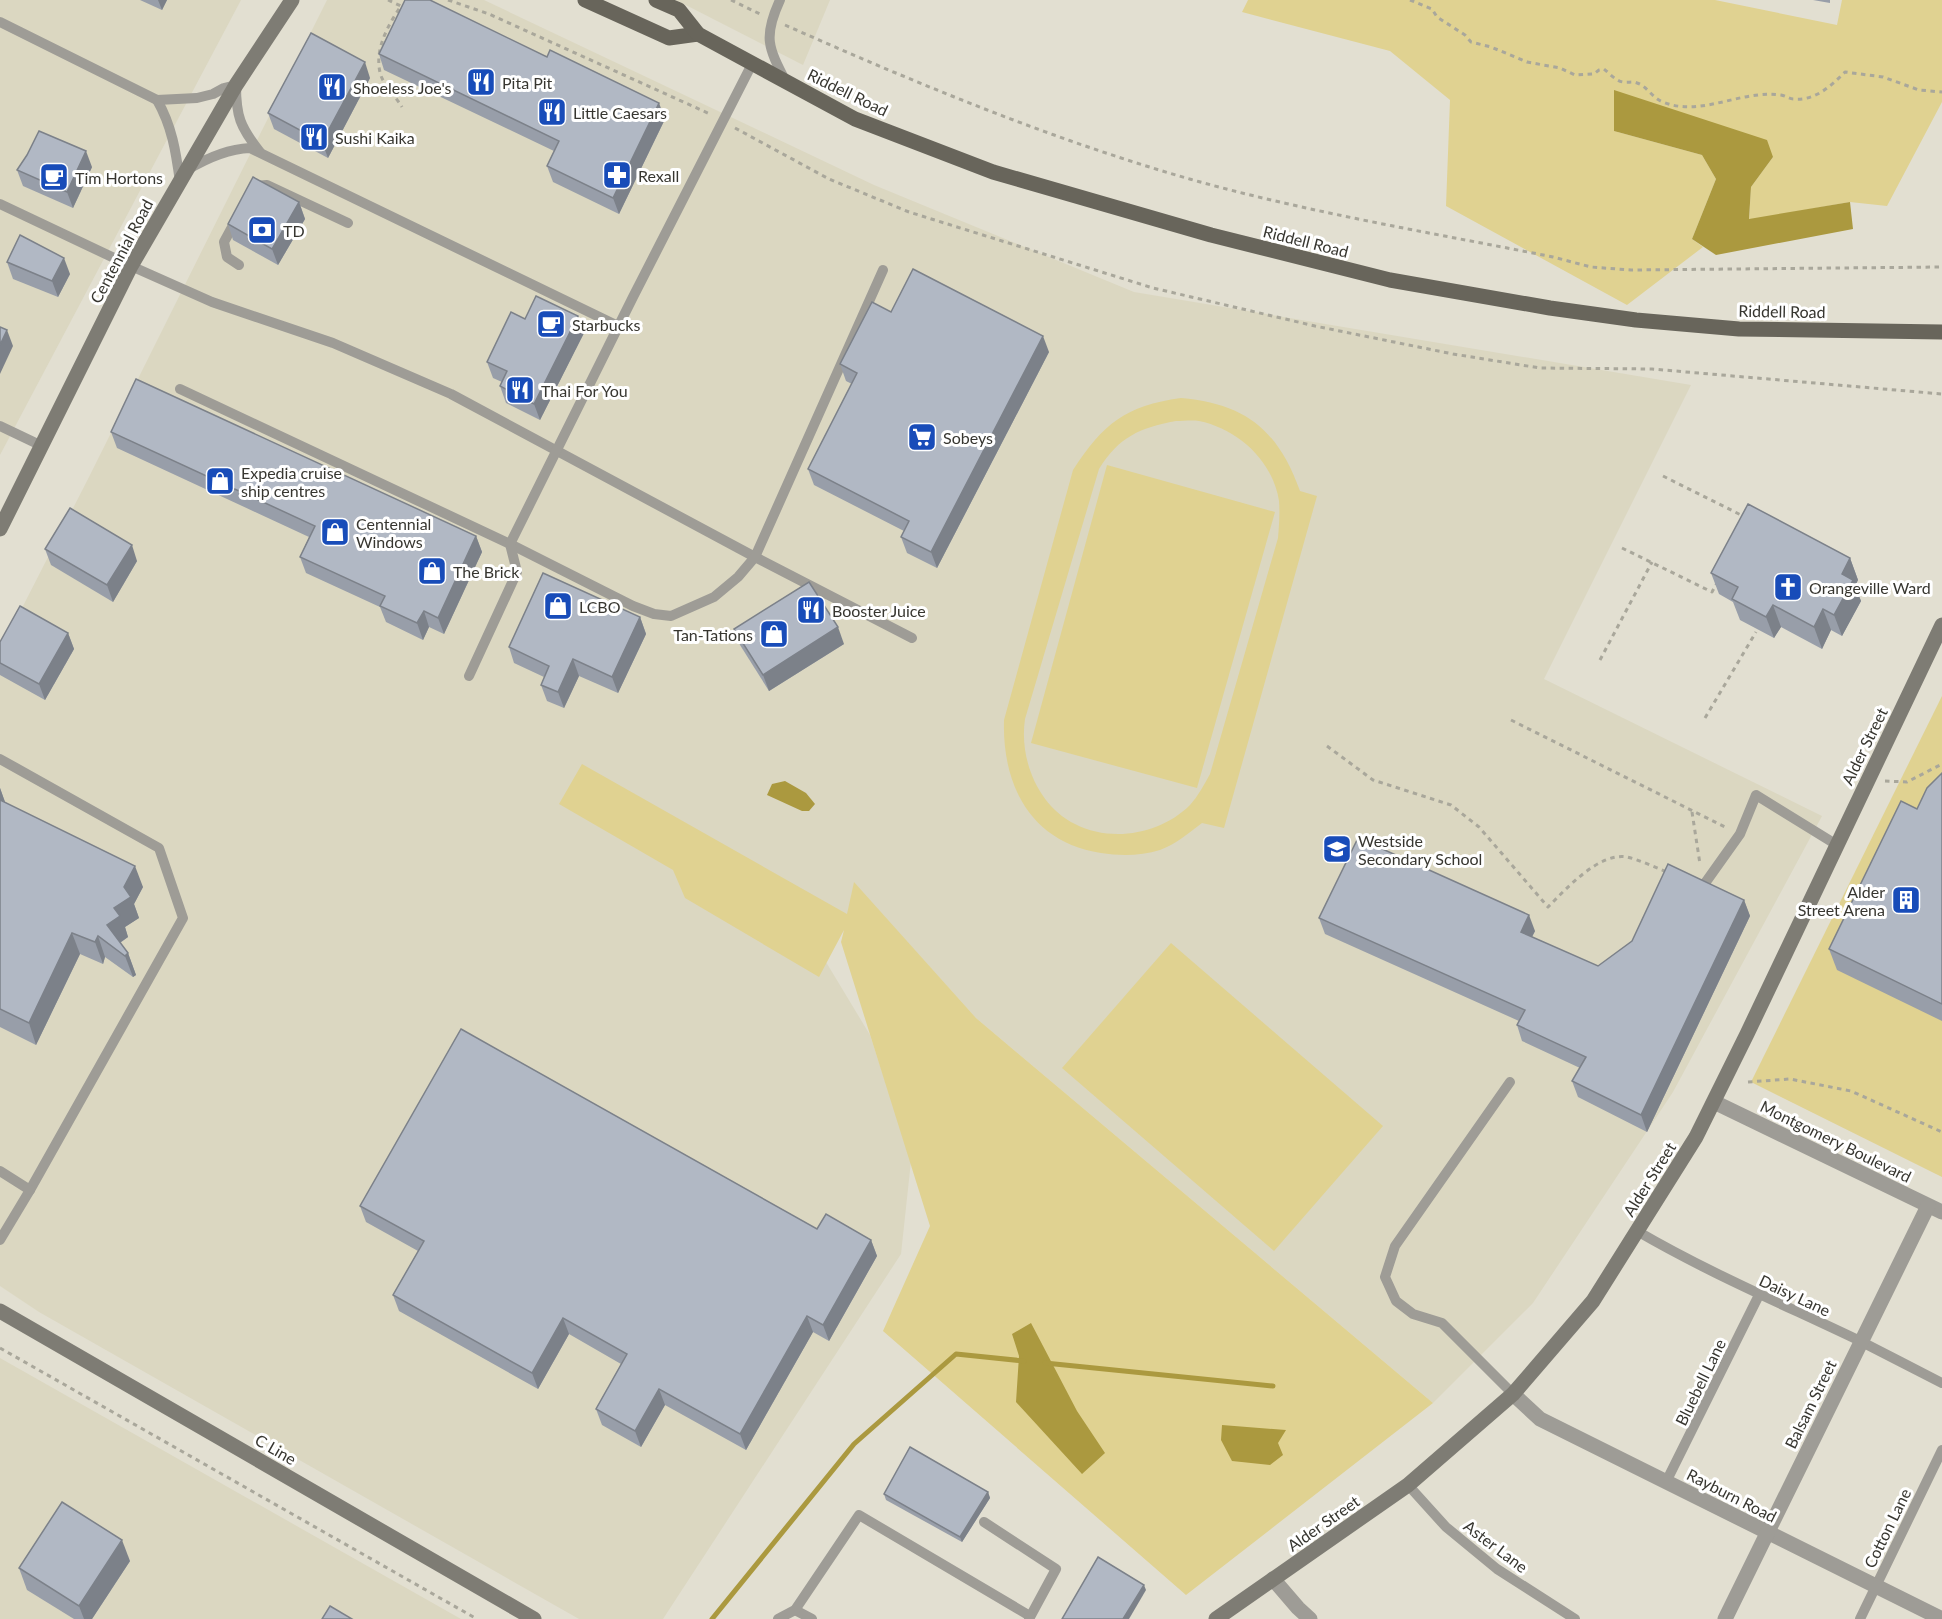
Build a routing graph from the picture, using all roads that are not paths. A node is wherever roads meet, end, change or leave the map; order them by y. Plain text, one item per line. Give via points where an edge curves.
1 (292, 0) edge
2 (585, 0) edge
3 (656, 0) edge
4 (780, 0) edge
5 (0, 22) edge
6 (699, 34) junction
7 (752, 64) junction
8 (786, 82) junction
9 (236, 85) junction
10 (157, 100) junction
11 (262, 154) junction
12 (183, 176) junction
13 (0, 204) edge
14 (348, 223) dead end
15 (239, 265) dead end
16 (131, 266) junction
17 (883, 270) dead end
18 (618, 326) junction
19 (1942, 332) edge
20 (180, 389) dead end
21 (0, 426) edge
22 (42, 446) junction
23 (557, 450) junction
24 (0, 529) edge
25 (510, 544) junction
26 (755, 557) junction
27 (1942, 625) edge
28 (912, 638) dead end
29 (469, 676) dead end
30 (0, 759) edge
31 (1837, 845) junction
32 (1703, 886) edge
33 (1510, 1082) dead end
34 (1714, 1102) junction
35 (0, 1171) edge
36 (30, 1190) junction
37 (1935, 1209) edge
38 (1637, 1231) junction
39 (0, 1240) edge
40 (1760, 1295) junction
41 (0, 1311) edge
42 (1861, 1342) junction
43 (1942, 1383) edge
44 (1513, 1394) junction
45 (1942, 1450) edge
46 (1666, 1482) junction
47 (1408, 1485) junction
48 (984, 1522) dead end
49 (1768, 1534) junction
50 (1273, 1579) junction
51 (1876, 1586) junction
52 (795, 1610) junction
53 (1030, 1618) edge
54 (534, 1619) edge
55 (778, 1619) edge
56 (812, 1619) edge
57 (1216, 1619) edge
58 (1310, 1619) edge
59 (1575, 1619) edge
60 (1725, 1619) edge
61 (1860, 1619) edge
62 (1942, 1619) edge

1 - 9 street, Centennial Road
2 - 6 main road via 669,38
3 - 6 main road, Riddell Road via 679,10
4 - 8 lane via 769,30 773,56
5 - 10 lane
6 - 7 main road, Riddell Road
7 - 8 main road, Riddell Road
7 - 18 lane
8 - 19 main road, Riddell Road via 855,119 993,172 1212,235 1390,280 1636,320 1739,329
9 - 10 lane via 197,98
9 - 11 lane via 240,120
9 - 12 street, Centennial Road
10 - 12 lane via 167,117
11 - 12 lane via 250,148 237,148 209,158
11 - 18 lane
12 - 16 street, Centennial Road
13 - 16 lane
14 - 15 lane via 267,185 255,185 224,242 227,257
16 - 22 street, Centennial Road
16 - 23 lane via 212,302 333,343 443,390
17 - 26 lane
18 - 23 lane
20 - 25 lane
21 - 22 lane
22 - 24 street, Centennial Road
23 - 25 lane
23 - 26 lane
25 - 26 lane via 633,606 671,616 714,597
25 - 29 lane via 517,572
26 - 28 lane
27 - 31 street, Alder Street
30 - 36 lane via 159,848 183,918
31 - 32 lane via 1756,795 1740,834
31 - 34 street, Alder Street
33 - 44 lane via 1395,1246 1385,1277 1396,1301 1413,1314 1442,1323
34 - 37 street, Montgomery Boulevard
34 - 38 street, Alder Street
35 - 36 lane
36 - 39 lane
37 - 42 street, Balsam Street
38 - 40 lane, Daisy Lane
38 - 44 street, Alder Street via 1593,1301
40 - 42 lane, Daisy Lane
40 - 46 lane, Bluebell Lane
41 - 54 street, C Line
42 - 43 lane, Daisy Lane
42 - 49 street, Balsam Street
44 - 46 street, Rayburn Road via 1540,1419
44 - 47 street, Alder Street
45 - 51 lane, Cotton Lane
46 - 49 street, Rayburn Road
47 - 50 street, Alder Street
47 - 59 lane, Aster Lane via 1446,1527 1497,1569
48 - 53 lane via 1056,1569
49 - 51 street, Rayburn Road
49 - 60 street, Balsam Street
50 - 57 street, Alder Street
50 - 58 street
51 - 61 lane, Cotton Lane
51 - 62 street, Rayburn Road
52 - 53 lane via 859,1515
52 - 55 lane
52 - 56 lane

